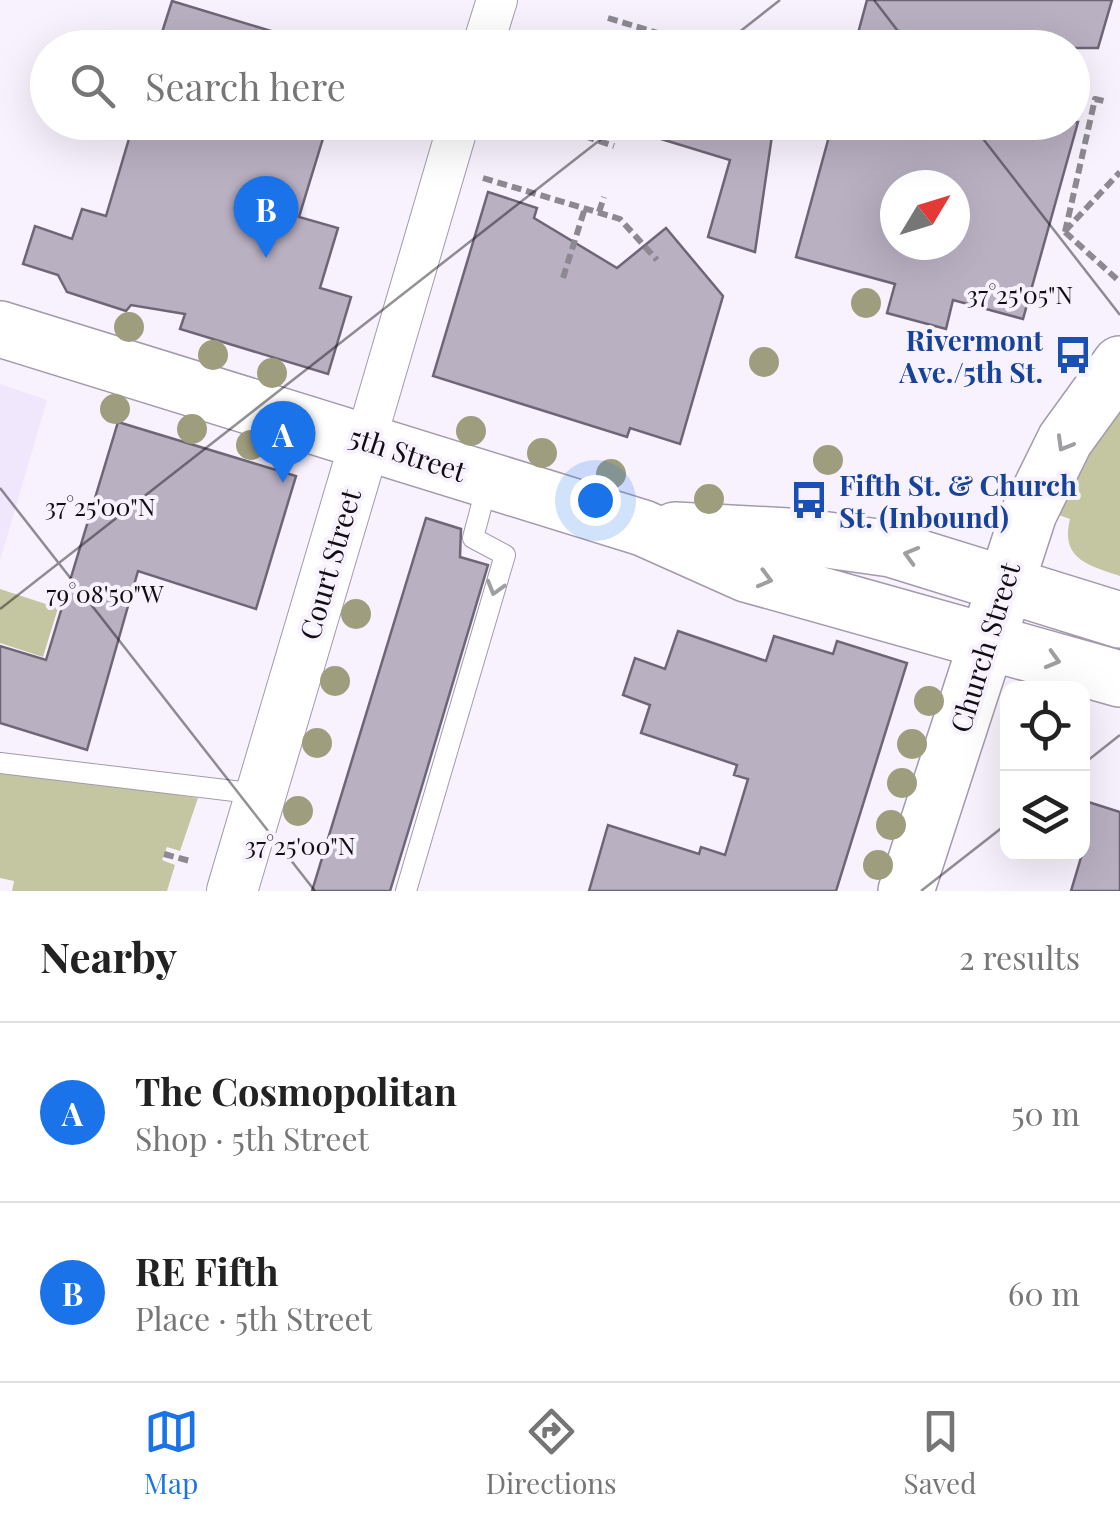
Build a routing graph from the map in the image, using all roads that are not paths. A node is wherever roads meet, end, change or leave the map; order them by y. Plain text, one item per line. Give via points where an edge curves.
1 (497, 0) edge
2 (488, 30) edge
3 (454, 140) edge
4 (0, 329) edge
5 (1120, 364) edge
6 (366, 439) junction
7 (489, 479) junction
8 (644, 528) junction
9 (1004, 583) junction
10 (1120, 620) edge
11 (987, 641) junction
12 (1120, 680) edge
13 (0, 763) edge
14 (261, 794) junction
15 (232, 891) edge
16 (406, 891) edge
17 (906, 891) edge

1 - 2 street
3 - 6 street, Court Street
4 - 6 main road, 5th Street
5 -> 9 main road, Church Street via 1065,440 1028,513
6 - 7 main road, 5th Street
6 - 14 street, Court Street
7 - 8 main road, 5th Street
7 -> 16 lane via 472,538 505,555
9 -> 8 main road, 5th Street via 891,549
8 -> 11 main road, 5th Street via 746,574
9 - 10 main road, 5th Street
9 - 11 main road, Church Street
11 -> 12 main road, 5th Street
11 - 17 main road, Church Street
13 - 14 lane
14 - 15 street, Court Street

